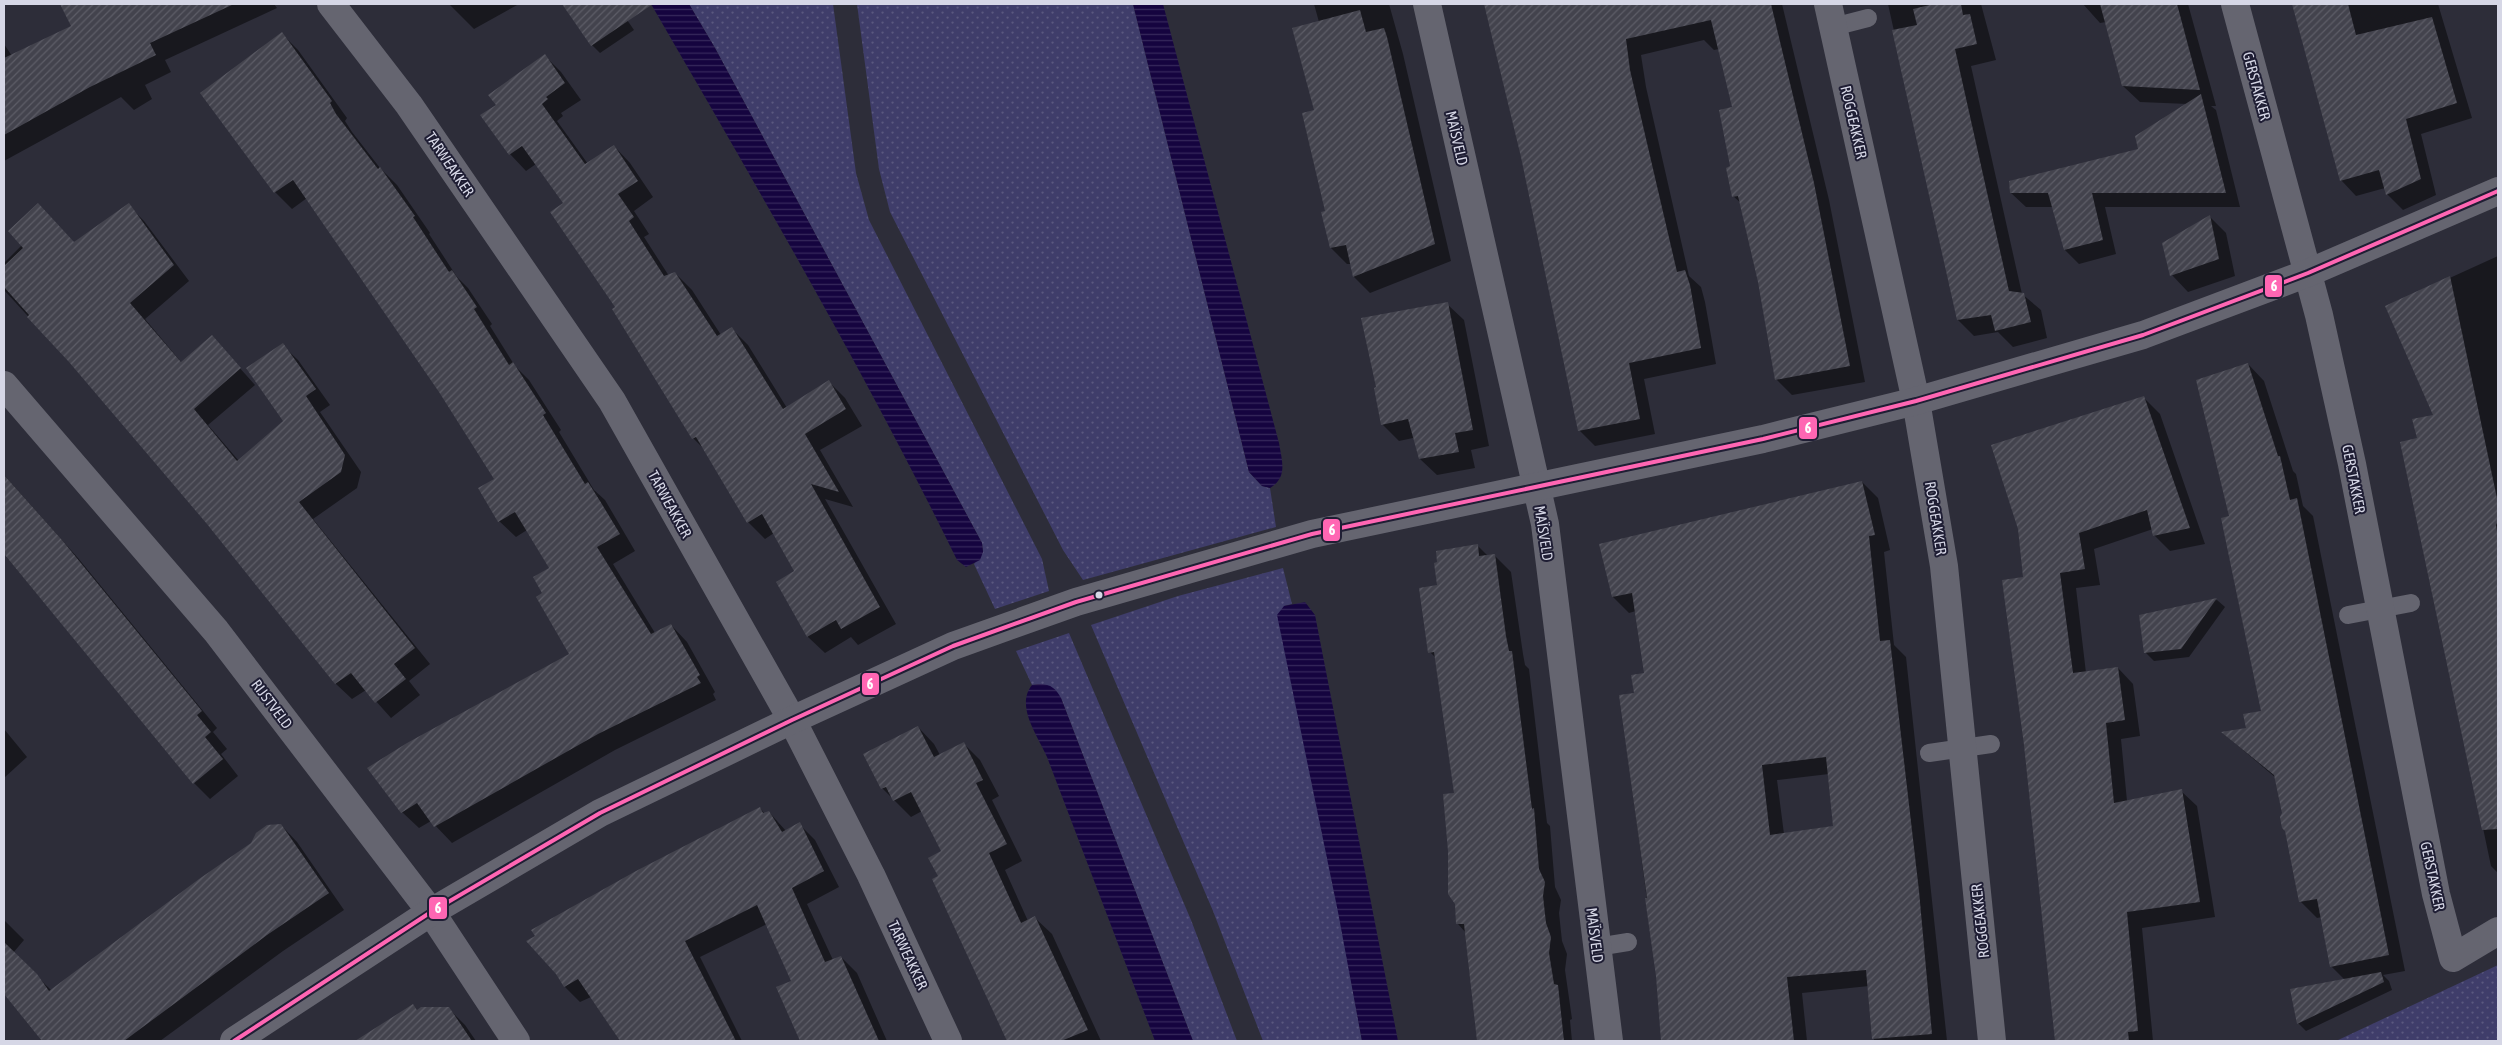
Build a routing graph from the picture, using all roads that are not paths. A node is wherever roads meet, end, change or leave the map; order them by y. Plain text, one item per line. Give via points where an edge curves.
1 (331, 4) edge
2 (1426, 4) edge
3 (2235, 4) edge
4 (1831, 15) edge
5 (1868, 18) dead end
6 (2498, 191) edge
7 (2308, 273) junction
8 (4, 385) edge
9 (1916, 401) junction
10 (1536, 486) junction
11 (2411, 603) dead end
12 (2380, 609) junction
13 (2348, 615) dead end
14 (792, 720) junction
15 (1991, 744) dead end
16 (1962, 748) junction
17 (1929, 753) dead end
18 (431, 912) junction
19 (2498, 931) edge
20 (1628, 942) dead end
21 (1597, 947) junction
22 (234, 1041) edge
23 (516, 1041) edge
24 (948, 1041) edge
25 (1609, 1041) edge
26 (1992, 1041) edge

1 - 14 street, TARWEAKKER via 409,105 612,401
2 - 10 street, MAÏSVELD
3 - 7 street, GERSTAKKER
4 - 5 lane
4 - 9 street, ROGGEAKKER
6 - 7 street
7 - 9 street via 2143,335
7 - 12 street, GERSTAKKER via 2352,464
8 - 18 street, RIJSTVELD via 216,631
9 - 10 street via 1763,439
9 - 16 street, ROGGEAKKER via 1944,566
10 - 14 street via 1312,534 1076,602 953,646
10 - 21 street, MAÏSVELD via 1545,524
11 - 12 lane
12 - 13 lane
12 - 19 street, GERSTAKKER via 2436,894 2453,958
14 - 18 street via 600,813
14 - 24 street, TARWEAKKER via 871,875
15 - 16 lane
16 - 17 lane
16 - 26 street, ROGGEAKKER
18 - 22 street
18 - 23 street, RIJSTVELD
20 - 21 lane
21 - 25 street, MAÏSVELD

